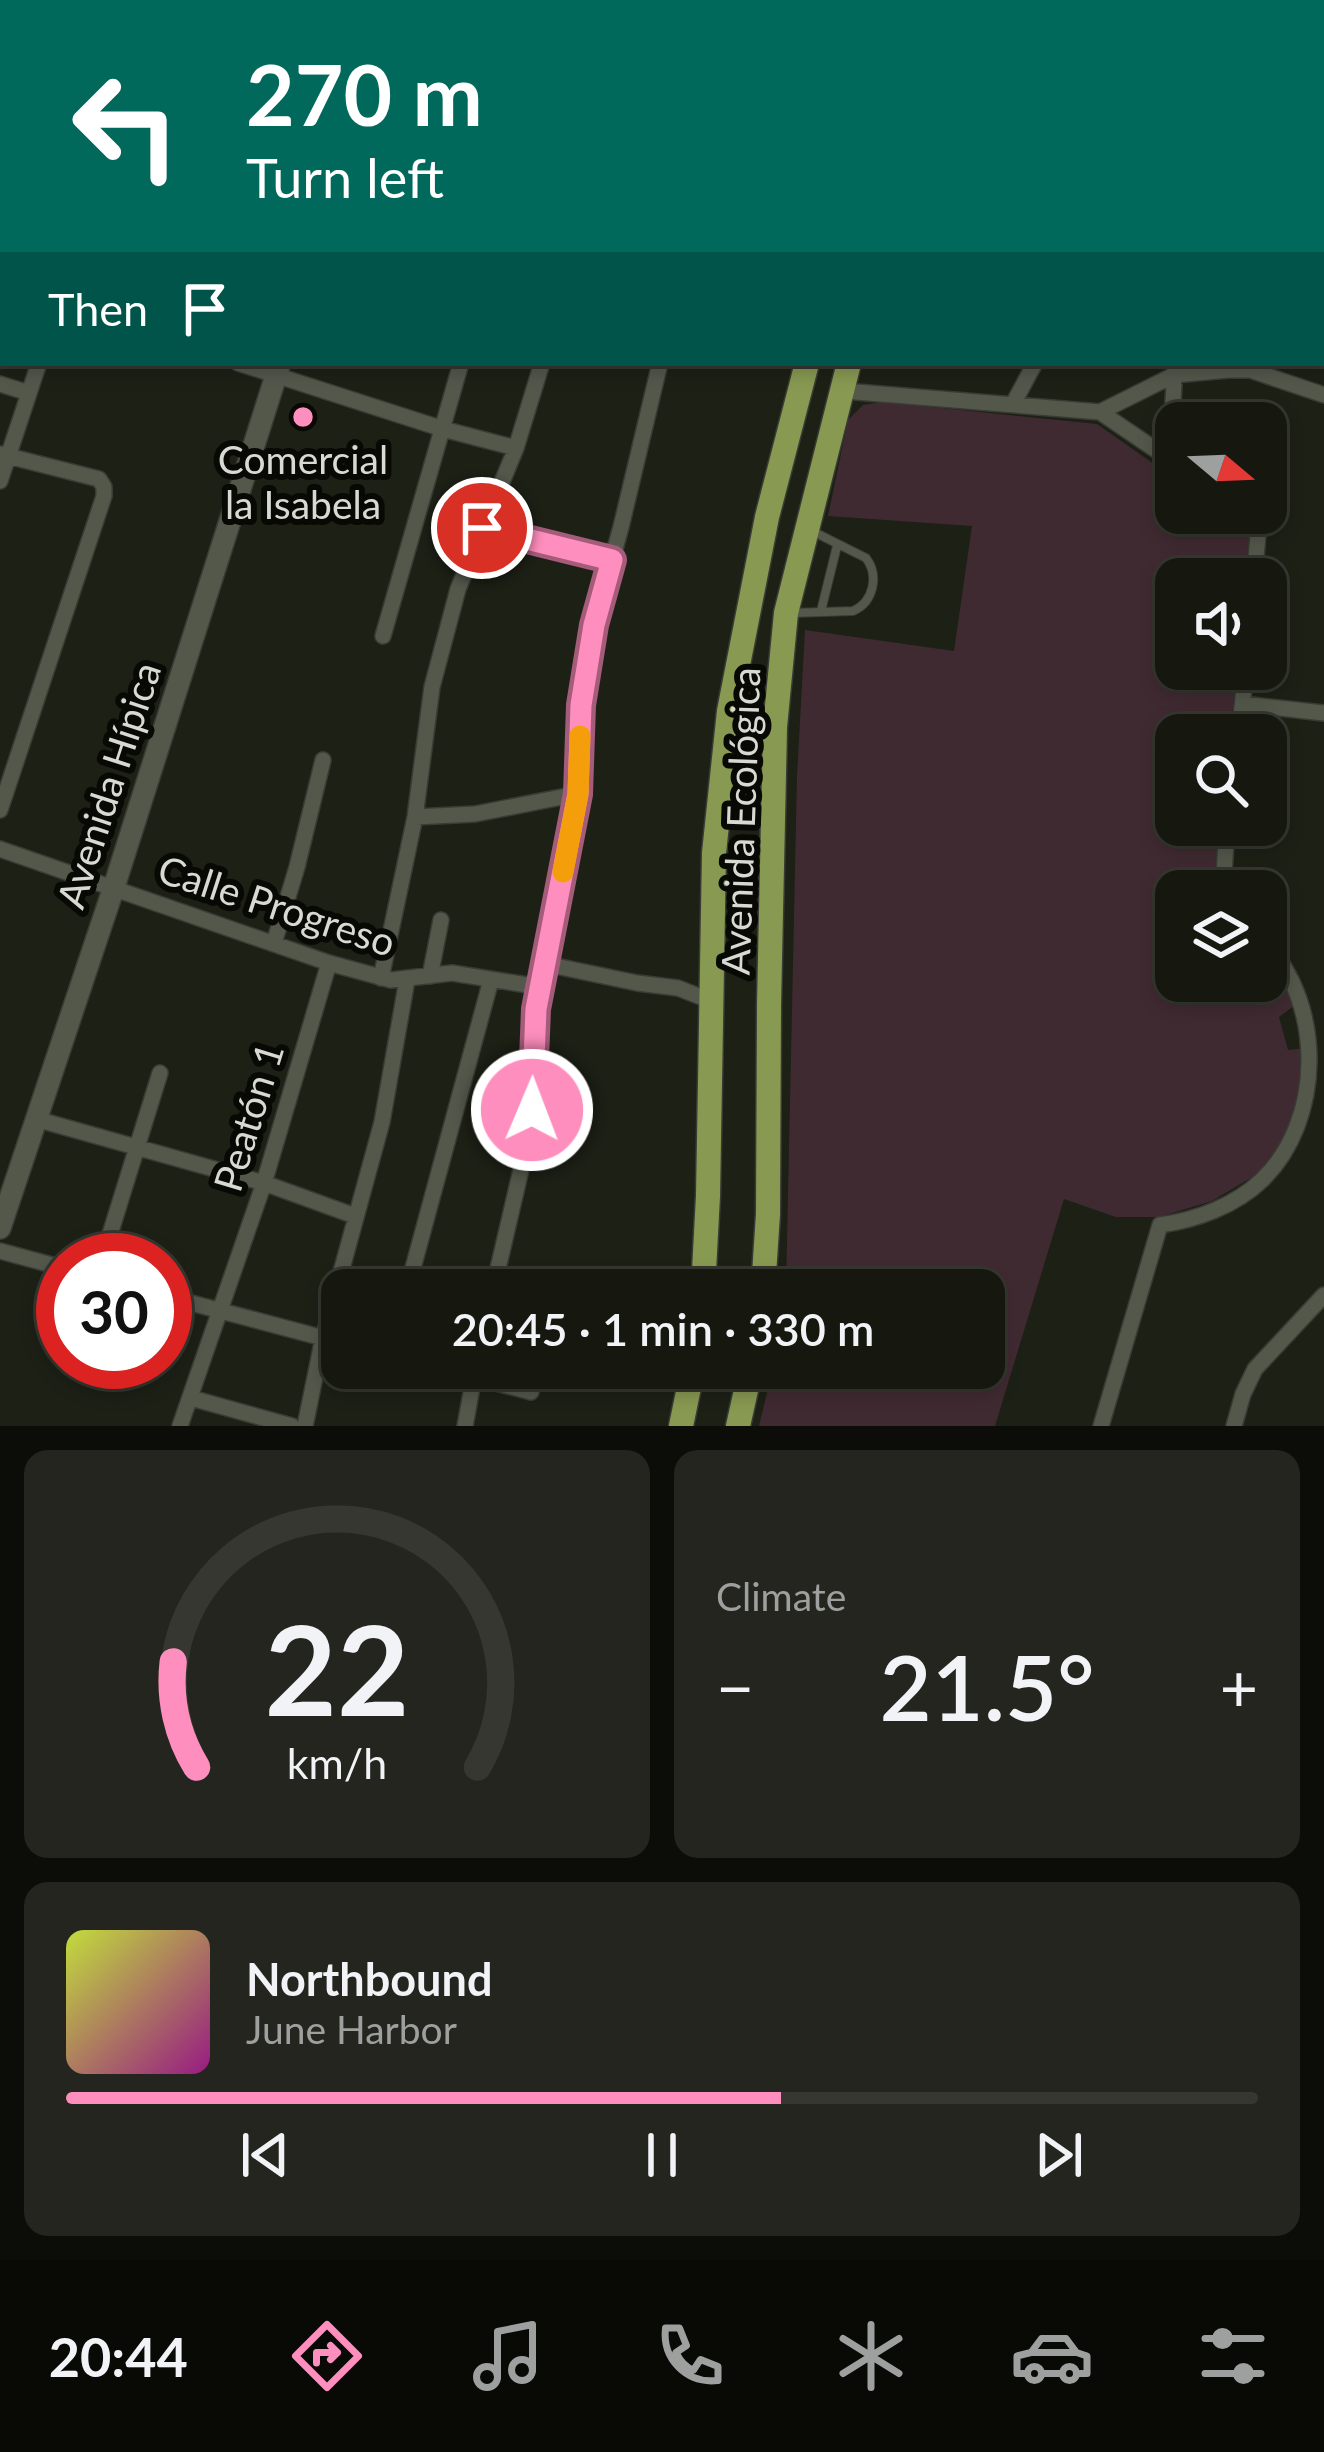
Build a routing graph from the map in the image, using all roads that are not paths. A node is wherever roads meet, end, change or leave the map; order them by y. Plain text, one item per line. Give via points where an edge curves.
1 (38, 366) edge
2 (460, 366) edge
3 (541, 366) edge
4 (659, 366) edge
5 (805, 366) edge
6 (848, 366) edge
7 (1033, 366) edge
8 (278, 369) edge
9 (1174, 369) edge
10 (0, 384) edge
11 (844, 391) junction
12 (29, 393) junction
13 (1324, 395) edge
14 (1174, 402) edge
15 (1013, 404) junction
16 (1100, 412) junction
17 (443, 428) junction
18 (516, 448) junction
19 (1155, 449) edge
20 (4, 454) edge
21 (0, 481) edge
22 (482, 528) junction
23 (807, 528) junction
24 (837, 546) junction
25 (612, 560) junction
26 (821, 611) junction
27 (786, 614) junction
28 (383, 636) dead end
29 (1244, 690) edge
30 (1243, 704) junction
31 (1324, 713) edge
32 (1242, 714) edge
33 (323, 760) dead end
34 (578, 794) junction
35 (0, 810) edge
36 (416, 818) junction
37 (0, 849) edge
38 (113, 887) junction
39 (441, 920) dead end
40 (274, 943) junction
41 (329, 963) junction
42 (546, 964) junction
43 (1287, 971) edge
44 (430, 976) junction
45 (381, 978) junction
46 (407, 980) junction
47 (490, 980) junction
48 (540, 987) junction
49 (711, 1001) junction
50 (160, 1073) dead end
51 (1317, 1084) edge
52 (36, 1119) junction
53 (137, 1146) junction
54 (264, 1183) junction
55 (355, 1216) junction
56 (0, 1228) edge
57 (110, 1233) edge
58 (0, 1251) edge
59 (36, 1261) edge
60 (341, 1269) edge
61 (413, 1269) edge
62 (499, 1269) edge
63 (704, 1269) edge
64 (764, 1269) edge
65 (1324, 1295) edge
66 (192, 1303) edge
67 (220, 1311) junction
68 (321, 1337) edge
69 (321, 1348) edge
70 (471, 1389) edge
71 (522, 1389) edge
72 (689, 1389) edge
73 (747, 1389) edge
74 (531, 1392) dead end
75 (191, 1398) junction
76 (262, 1422) edge
77 (180, 1426) edge
78 (292, 1426) edge
79 (305, 1426) edge
80 (465, 1426) edge
81 (682, 1426) edge
82 (738, 1426) edge
83 (1100, 1426) edge
84 (1234, 1426) edge

1 - 12 street
2 - 17 street
3 - 18 street
4 - 25 street
5 - 49 main road via 729,711
6 - 11 main road, Avenida Ecológica
7 - 15 street
8 - 17 street
8 - 38 street, Avenida Hípica
9 - 13 street via 1250,370
9 - 14 street
9 - 16 street
10 - 12 street
11 - 15 street
11 - 23 main road, Avenida Ecológica
12 - 20 street
15 - 16 street
16 - 19 street
17 - 18 street
17 - 28 street
18 - 22 street
20 - 21 street
20 - 35 street via 99,479 104,496
22 - 25 street
22 - 36 street via 432,687
23 - 24 lane
23 - 27 main road, Avenida Ecológica
24 - 26 lane
24 - 26 lane via 872,565 872,591 854,611
25 - 34 street via 581,705
26 - 27 lane
27 - 64 main road, Avenida Ecológica via 775,727
29 - 30 street
30 - 31 street
30 - 32 street
33 - 40 street
34 - 36 street
34 - 42 street
36 - 45 street
37 - 38 street, Calle Progreso
38 - 40 street, Calle Progreso
38 - 52 street, Avenida Hípica
39 - 44 street
40 - 41 street, Calle Progreso
41 - 45 street, Calle Progreso
41 - 54 street, Peatón 1
42 - 48 street
42 - 49 street
43 - 51 street via 1310,1018
44 - 46 street, Calle Progreso
44 - 47 street, Calle Progreso
45 - 46 street, Calle Progreso
46 - 55 street via 382,1122
47 - 48 street, Calle Progreso
47 - 61 street
48 - 62 street via 530,1131
49 - 63 main road
50 - 53 street
51 - 83 street via 1297,1135 1261,1181 1213,1212 1160,1225
52 - 53 street
52 - 56 street, Avenida Hípica
53 - 54 street
53 - 57 street
54 - 55 street
54 - 67 street, Peatón 1
55 - 60 street
58 - 59 street
65 - 84 street via 1255,1369
66 - 67 street
67 - 68 street
67 - 75 street, Peatón 1
69 - 79 street
70 - 80 street
71 - 74 street
72 - 81 main road
73 - 82 main road
75 - 76 street
75 - 77 street, Peatón 1
76 - 78 street

